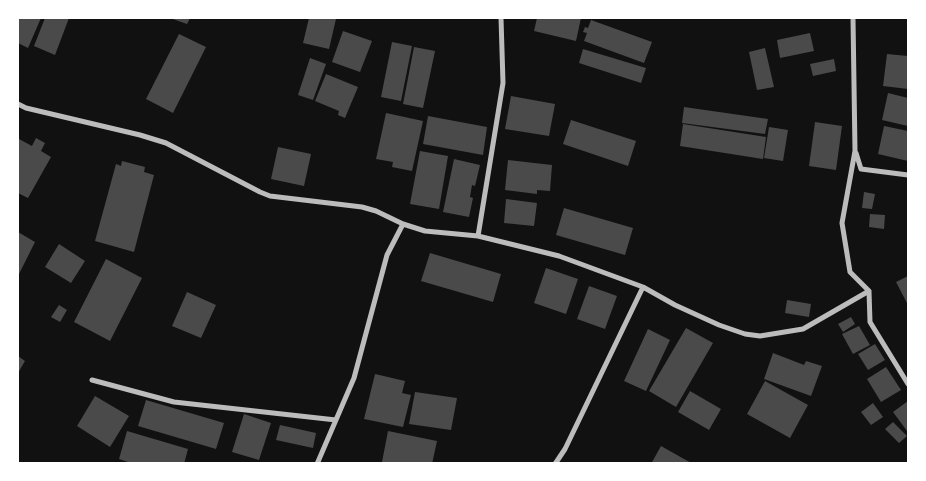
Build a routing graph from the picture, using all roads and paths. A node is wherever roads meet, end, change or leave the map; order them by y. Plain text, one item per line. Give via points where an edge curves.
1 (502, 18) edge
2 (853, 18) edge
3 (18, 104) edge
4 (855, 151) junction
5 (908, 175) edge
6 (403, 224) junction
7 (478, 236) junction
8 (643, 287) junction
9 (870, 291) junction
10 (92, 380) dead end
11 (908, 384) edge
12 (336, 420) junction
13 (316, 464) edge
14 (555, 464) edge

1 - 7 street via 503,83
2 - 4 street
3 - 6 street via 166,144 270,196 362,207 376,210
4 - 5 street via 861,169
4 - 9 street via 842,223 850,272
6 - 7 street via 424,231
6 - 12 street via 387,255 354,378
7 - 8 street via 559,256
8 - 9 street via 720,325 760,336 802,329
8 - 14 street
9 - 11 street via 870,322
10 - 12 street via 174,402
12 - 13 street

